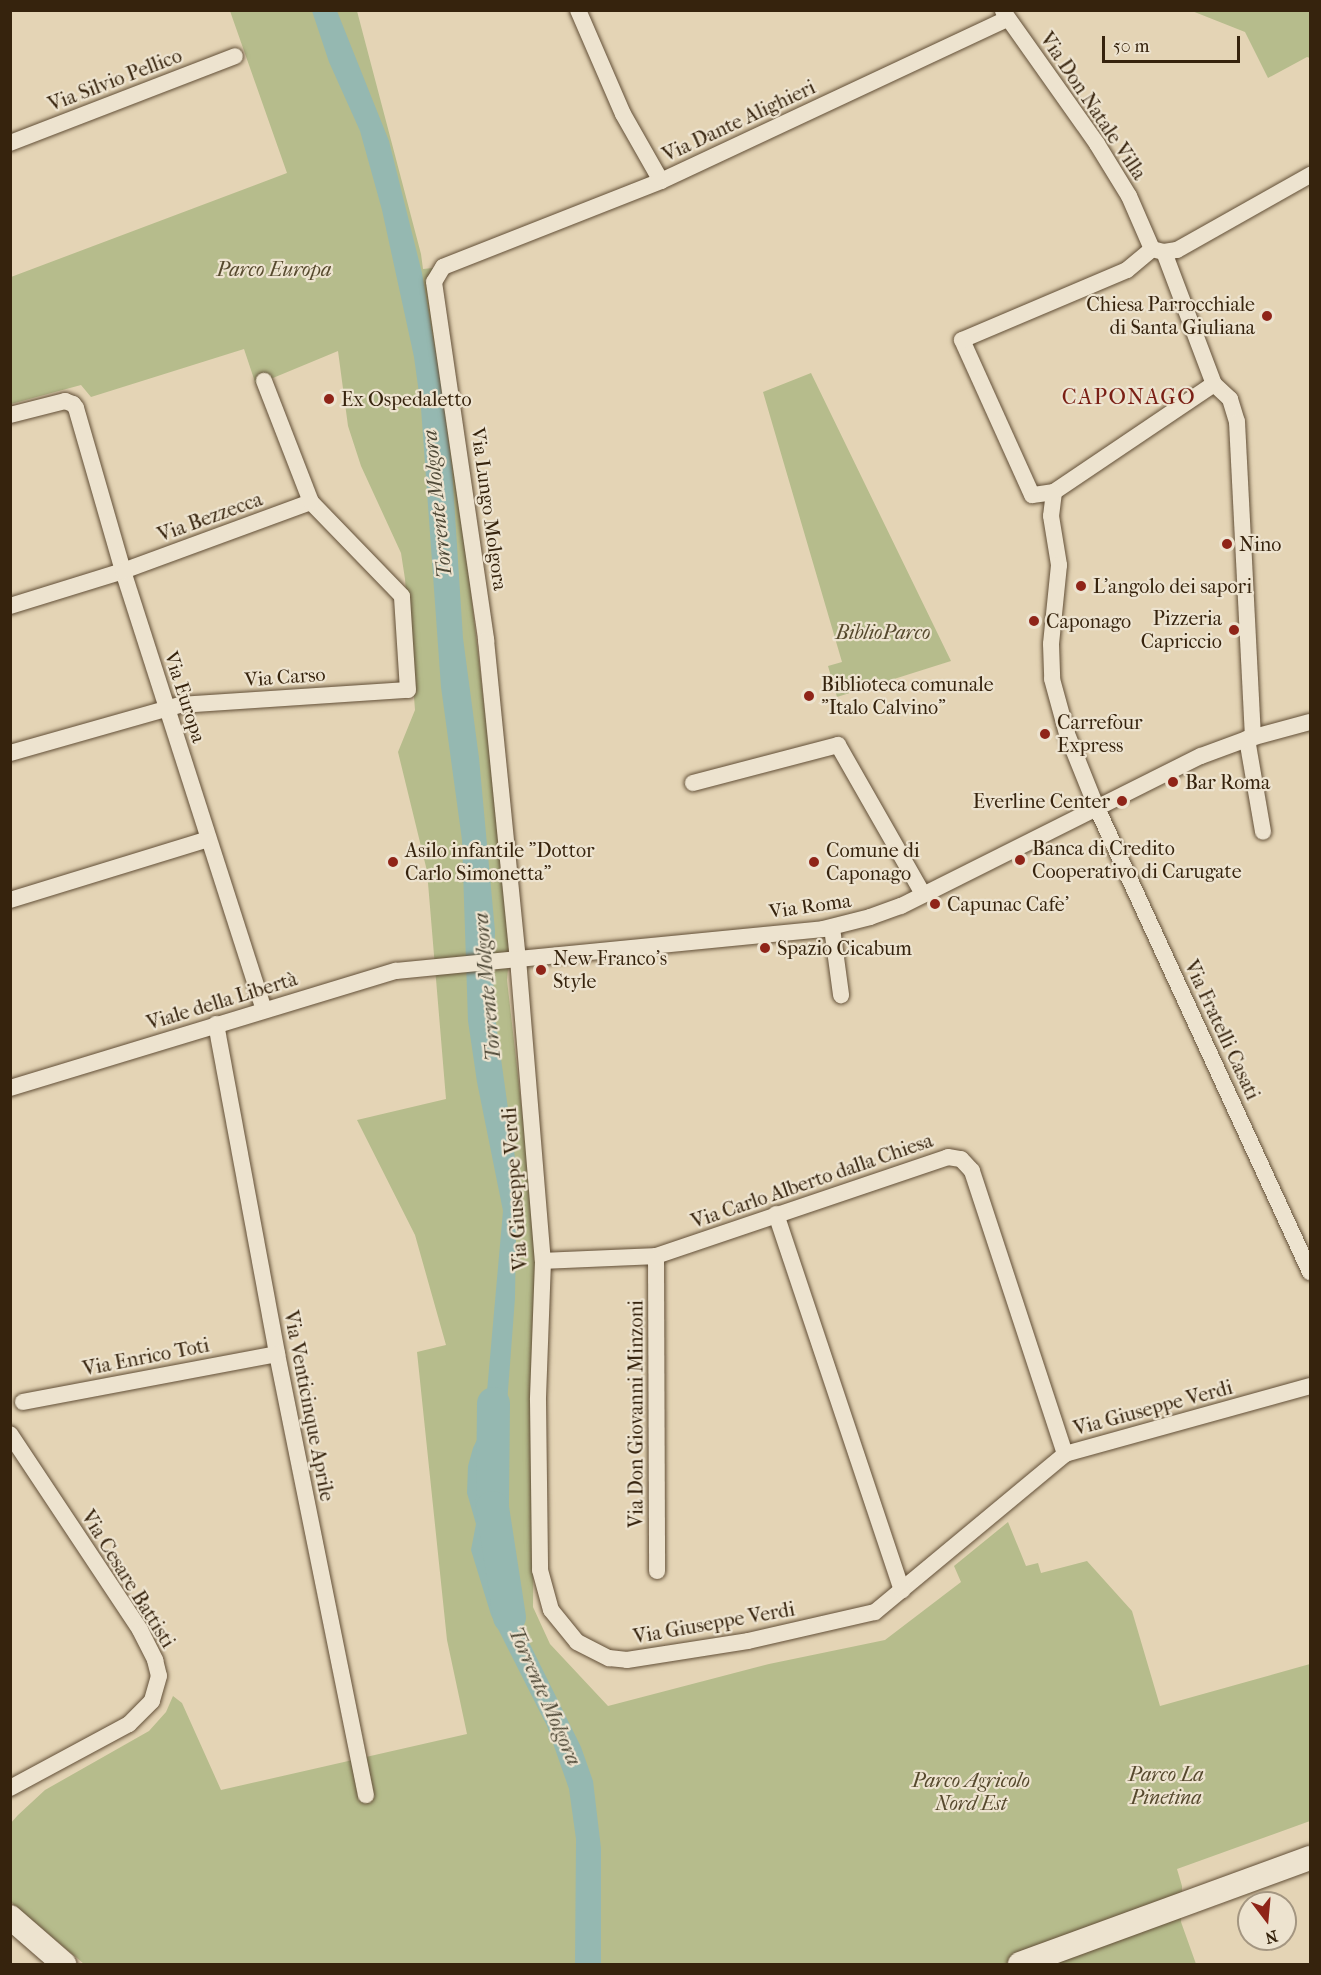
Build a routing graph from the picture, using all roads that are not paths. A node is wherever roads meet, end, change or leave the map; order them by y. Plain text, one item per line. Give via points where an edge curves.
1 (578, 10) edge
2 (1005, 15) edge
3 (235, 56) dead end
4 (10, 143) edge
5 (1311, 175) edge
6 (661, 181) junction
7 (1158, 251) junction
8 (264, 381) dead end
9 (1214, 384) junction
10 (10, 414) edge
11 (1054, 492) junction
12 (311, 502) junction
13 (123, 571) junction
14 (10, 606) edge
15 (166, 708) junction
16 (1311, 722) edge
17 (1250, 738) junction
18 (10, 753) edge
19 (693, 783) dead end
20 (1096, 806) junction
21 (1263, 832) dead end
22 (208, 839) junction
23 (923, 894) junction
24 (10, 900) edge
25 (832, 928) junction
26 (518, 959) junction
27 (501, 961) joint
28 (841, 995) dead end
29 (264, 1010) junction
30 (216, 1024) junction
31 (10, 1088) edge
32 (776, 1214) junction
33 (657, 1256) junction
34 (543, 1261) junction
35 (1311, 1272) edge
36 (277, 1354) junction
37 (1311, 1386) edge
38 (23, 1402) dead end
39 (10, 1434) edge
40 (1065, 1454) junction
41 (657, 1571) dead end
42 (902, 1590) junction
43 (42, 1772) junction
44 (10, 1788) edge
45 (366, 1795) dead end
46 (10, 1801) edge
47 (1311, 1858) edge
48 (10, 1917) edge
49 (64, 1965) edge
50 (1020, 1965) edge

1 - 6 street, Via Dante Alighieri via 623,114
2 - 6 street, Via Dante Alighieri
2 - 7 street, Via Don Natale Villa via 1103,154
3 - 4 street, Via Silvio Pellico
5 - 7 street via 1190,243
6 - 26 street, Via Lungo Molgora via 443,267 434,282 486,640
7 - 9 street, Via Don Natale Villa
7 - 11 street via 1126,270 962,340 1032,495
8 - 12 street
9 - 11 street
9 - 17 street, Via Don Natale Villa via 1230,399 1237,422
10 - 13 street, Via Europa via 65,401 73,404
11 - 20 street, Via Fratelli Casati via 1050,516 1059,566 1051,644 1052,679 1067,734
12 - 13 street, Via Bezzecca
12 - 15 street, Via Carso via 402,596 408,690
13 - 14 street, Via Bezzecca
13 - 15 street, Via Europa
15 - 18 street, Via Carso
15 - 22 street, Via Europa
16 - 17 street, Via Roma
17 - 20 street, Via Roma
17 - 21 street, Via Don Natale Villa
19 - 23 street via 838,745
20 - 23 street, Via Roma
20 - 35 street, Via Fratelli Casati
22 - 24 street
22 - 29 street, Via Europa
23 - 25 street, Via Roma
25 - 26 street, Via Roma
25 - 28 street
26 - 27 street, Via Roma
26 - 34 street, Via Giuseppe Verdi
27 - 29 street, Viale della Libertà via 396,971
29 - 30 street, Viale della Libertà
30 - 31 street, Viale della Libertà
30 - 36 street, Via Venticinque Aprile
32 - 33 street, Via Carlo Alberto dalla Chiesa
32 - 40 street, Via Carlo Alberto dalla Chiesa via 948,1157 961,1160 972,1171
32 - 42 street
33 - 34 street, Via Carlo Alberto dalla Chiesa
33 - 41 street, Via Don Giovanni Minzoni
34 - 42 street, Via Giuseppe Verdi via 538,1400 540,1570 551,1610 577,1642 609,1658 655,1657 875,1612
36 - 38 street, Via Enrico Toti
36 - 45 street, Via Venticinque Aprile
37 - 40 street, Via Giuseppe Verdi
39 - 43 street, Via Cesare Battisti via 140,1630 159,1671 154,1696 135,1719
40 - 42 street, Via Giuseppe Verdi
43 - 44 street, Via Cesare Battisti
43 - 46 street, Via Cesare Battisti
47 - 50 street
48 - 49 street

